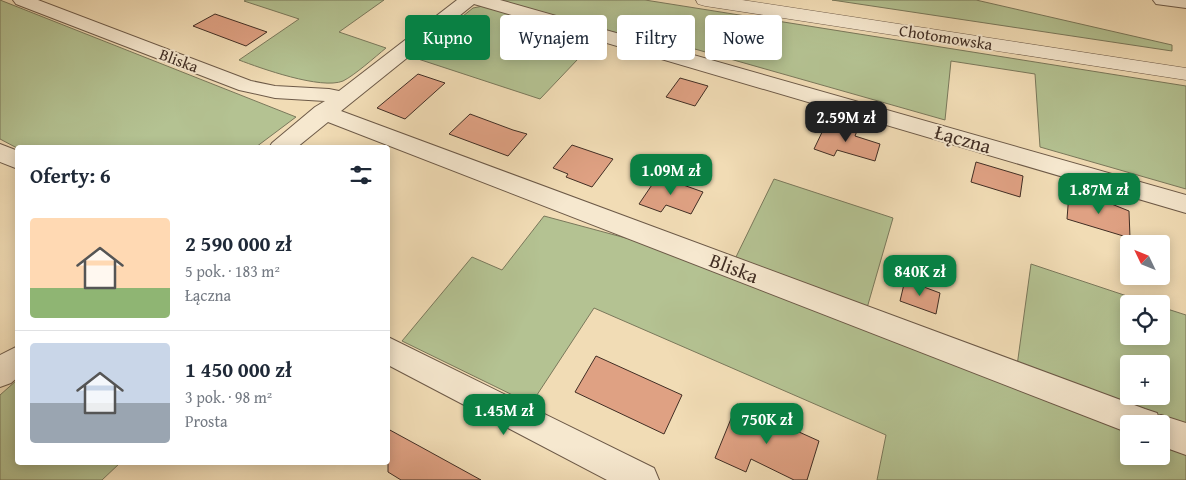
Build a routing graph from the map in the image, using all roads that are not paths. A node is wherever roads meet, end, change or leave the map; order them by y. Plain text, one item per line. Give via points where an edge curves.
1 (22, 0) edge
2 (468, 0) edge
3 (480, 0) edge
4 (705, 0) edge
5 (1162, 0) edge
6 (1186, 3) edge
7 (1186, 74) edge
8 (332, 105) junction
9 (284, 145) edge
10 (0, 152) edge
11 (15, 160) edge
12 (1186, 204) edge
13 (390, 351) edge
14 (15, 361) edge
15 (0, 373) edge
16 (1122, 415) edge
17 (1170, 433) edge
18 (1186, 439) edge
19 (642, 480) edge

1 - 8 street, Bliska via 246,86 275,92 329,95
2 - 8 street
3 - 12 street, Łączna
4 - 7 street, Chotomowska
5 - 6 street
8 - 9 street
8 - 16 street, Bliska
10 - 11 street
13 - 19 street
14 - 15 street
17 - 18 street

